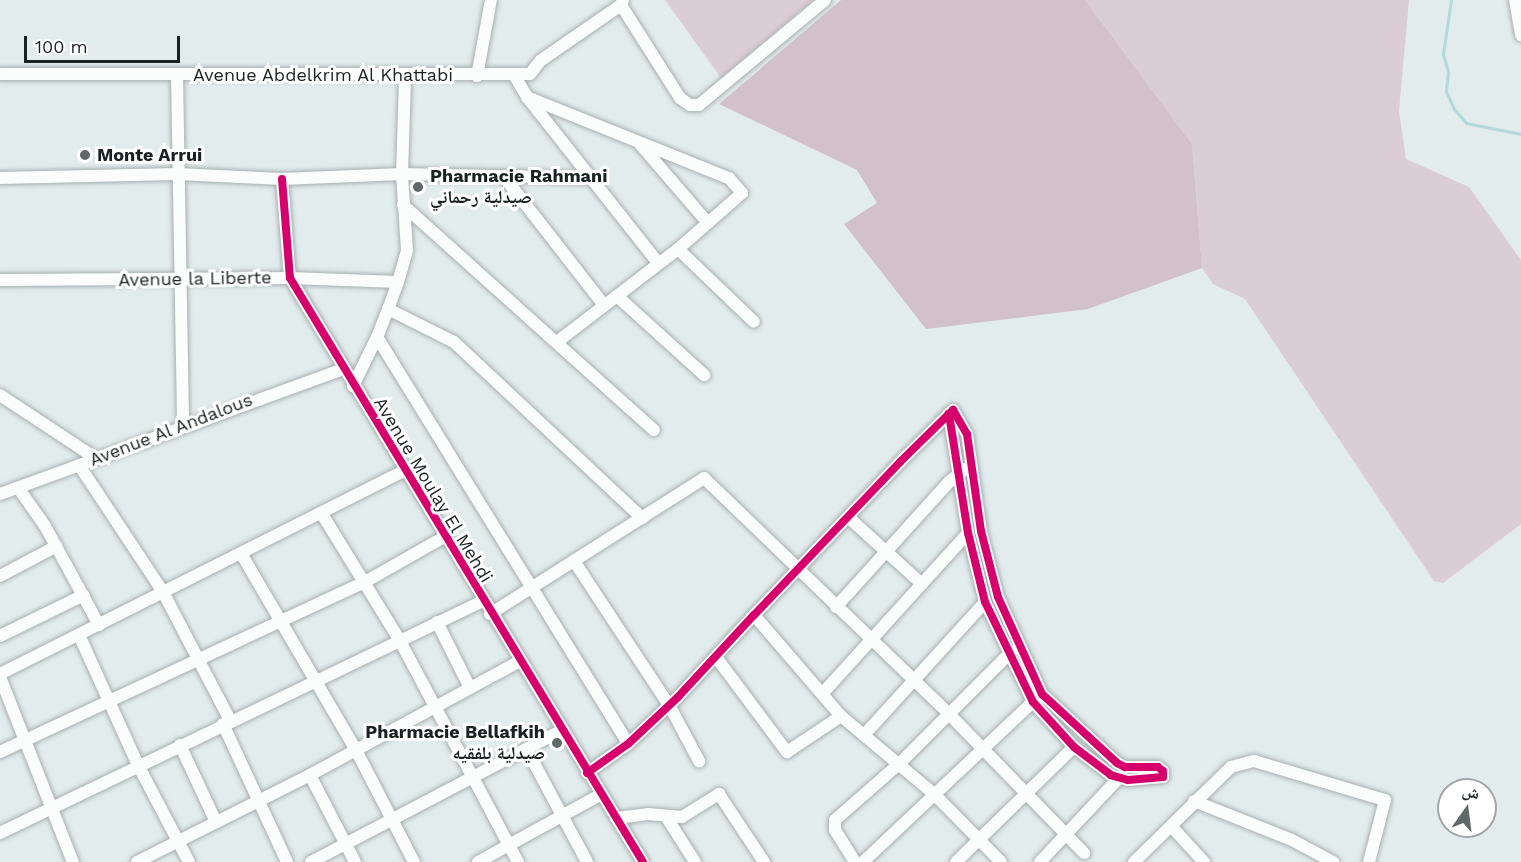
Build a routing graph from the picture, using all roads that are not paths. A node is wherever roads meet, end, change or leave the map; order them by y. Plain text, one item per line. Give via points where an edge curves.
1 (491, 0) edge
2 (825, 0) edge
3 (1515, 0) edge
4 (622, 3) edge
5 (1521, 35) edge
6 (0, 74) edge
7 (177, 75) junction
8 (514, 75) junction
9 (405, 76) junction
10 (477, 76) junction
11 (527, 97) junction
12 (640, 143) junction
13 (177, 174) junction
14 (402, 174) junction
15 (0, 178) edge
16 (505, 178) junction
17 (591, 178) junction
18 (282, 179) junction
19 (404, 205) junction
20 (708, 223) junction
21 (678, 249) junction
22 (658, 263) junction
23 (290, 278) junction
24 (0, 280) edge
25 (181, 280) junction
26 (398, 282) junction
27 (617, 296) junction
28 (604, 305) junction
29 (388, 309) junction
30 (754, 322) dead end
31 (377, 337) junction
32 (557, 342) junction
33 (343, 369) junction
34 (704, 375) dead end
35 (353, 386) junction
36 (0, 395) edge
37 (951, 412) junction
38 (183, 426) junction
39 (654, 430) dead end
40 (97, 459) junction
41 (80, 465) junction
42 (972, 466) junction
43 (403, 471) junction
44 (960, 472) junction
45 (19, 489) junction
46 (0, 494) edge
47 (322, 514) junction
48 (848, 517) junction
49 (642, 518) junction
50 (968, 533) junction
51 (444, 537) junction
52 (57, 546) junction
53 (886, 551) junction
54 (242, 555) junction
55 (574, 561) junction
56 (798, 569) junction
57 (0, 576) edge
58 (363, 583) junction
59 (922, 584) junction
60 (531, 590) junction
61 (163, 592) junction
62 (84, 595) junction
63 (483, 601) junction
64 (986, 602) junction
65 (836, 607) junction
66 (490, 614) junction
67 (754, 615) junction
68 (282, 621) junction
69 (437, 622) junction
70 (99, 625) junction
71 (0, 636) edge
72 (79, 636) junction
73 (400, 641) junction
74 (871, 642) junction
75 (1013, 651) junction
76 (716, 657) junction
77 (199, 661) junction
78 (518, 662) junction
79 (0, 676) edge
80 (314, 680) junction
81 (915, 682) junction
82 (470, 688) junction
83 (822, 694) junction
84 (1037, 698) junction
85 (108, 702) junction
86 (669, 705) junction
87 (437, 708) junction
88 (949, 714) junction
89 (841, 716) junction
90 (226, 722) junction
91 (562, 730) junction
92 (864, 735) junction
93 (25, 740) junction
94 (628, 744) junction
95 (180, 745) junction
96 (1074, 747) junction
97 (356, 750) junction
98 (527, 750) junction
99 (984, 750) junction
100 (0, 752) edge
101 (699, 761) dead end
102 (900, 763) junction
103 (138, 765) junction
104 (587, 773) junction
105 (310, 776) junction
106 (474, 777) junction
107 (1118, 779) junction
108 (1026, 792) junction
109 (934, 794) junction
110 (600, 795) junction
111 (259, 801) junction
112 (1194, 801) junction
113 (51, 809) junction
114 (562, 817) junction
115 (616, 818) junction
116 (668, 818) junction
117 (392, 819) junction
118 (216, 822) junction
119 (1171, 826) junction
120 (0, 833) edge
121 (1066, 834) junction
122 (979, 840) junction
123 (179, 841) junction
124 (346, 844) junction
125 (510, 846) junction
126 (1084, 853) dead end
127 (73, 862) edge
128 (137, 862) edge
129 (189, 862) edge
130 (287, 862) edge
131 (311, 862) edge
132 (355, 862) edge
133 (414, 862) edge
134 (478, 862) edge
135 (518, 862) edge
136 (587, 862) edge
137 (642, 862) edge
138 (695, 862) edge
139 (765, 862) edge
140 (855, 862) edge
141 (863, 862) edge
142 (956, 862) edge
143 (1001, 862) edge
144 (1040, 862) edge
145 (1134, 862) edge
146 (1204, 862) edge
147 (1333, 862) edge
148 (1369, 862) edge

1 - 10 street
2 - 4 street via 699,105 690,105 680,98
3 - 5 street
4 - 8 street, Avenue Abdelkrim Al Khattabi via 540,62 530,74
6 - 7 street, Avenue Abdelkrim Al Khattabi
7 - 9 street, Avenue Abdelkrim Al Khattabi
7 - 13 street via 181,117
8 - 10 street, Avenue Abdelkrim Al Khattabi
8 - 11 street
9 - 10 street, Avenue Abdelkrim Al Khattabi
9 - 14 street
11 - 12 street
11 - 17 street
12 - 20 street
12 - 20 street via 738,185 742,193
13 - 15 street
13 - 18 street
13 - 25 street
14 - 16 street
14 - 18 street
14 - 19 street
16 - 17 street
16 - 28 street
17 - 22 street
18 - 23 street, Avenue Moulay El Mehdi
19 - 26 street via 407,250
19 - 32 street
20 - 21 street
21 - 22 street
21 - 30 street
22 - 27 street
23 - 25 street, Avenue la Liberte
23 - 26 street, Avenue la Liberte
23 - 33 street, Avenue Moulay El Mehdi
24 - 25 street, Avenue la Liberte
25 - 38 street
26 - 29 street
27 - 28 street
27 - 34 street
28 - 32 street
29 - 31 street
29 - 49 street via 454,342
31 - 35 street
31 - 60 street
32 - 39 street
33 - 35 street, Avenue Moulay El Mehdi
33 - 38 street, Avenue Al Andalous
35 - 43 street, Avenue Moulay El Mehdi
36 - 40 street
37 - 42 street via 964,425
37 - 44 street
37 - 48 street
38 - 40 street, Avenue Al Andalous
40 - 41 street, Avenue Al Andalous
41 - 45 street, Avenue Al Andalous
41 - 61 street
42 - 44 street
42 - 75 street via 984,542
43 - 47 street
43 - 51 street, Avenue Moulay El Mehdi
44 - 50 street
44 - 53 street
45 - 46 street, Avenue Al Andalous
45 - 52 street
47 - 54 street
47 - 58 street
48 - 53 street
48 - 56 street
49 - 55 street
49 - 56 street via 704,478
50 - 59 street
50 - 64 street
51 - 58 street
51 - 63 street, Avenue Moulay El Mehdi
52 - 57 street
52 - 62 street
53 - 59 street
53 - 65 street
54 - 61 street
54 - 68 street
55 - 60 street
55 - 86 street
56 - 65 street
56 - 67 street
58 - 68 street
58 - 73 street
59 - 74 street
60 - 66 street
60 - 94 street
61 - 70 street
61 - 77 street
62 - 70 street
62 - 71 street
63 - 66 street, Avenue Moulay El Mehdi
63 - 69 street
64 - 75 street
64 - 81 street
65 - 74 street
66 - 78 street, Avenue Moulay El Mehdi
67 - 76 street
67 - 83 street
68 - 77 street
68 - 80 street
69 - 73 street
69 - 82 street
70 - 72 street
72 - 79 street
72 - 85 street
73 - 80 street
73 - 87 street
74 - 81 street
74 - 83 street
75 - 84 street
75 - 88 street
76 - 86 street
76 - 89 street via 787,752
77 - 85 street
77 - 90 street
78 - 82 street
78 - 91 street, Avenue Moulay El Mehdi
79 - 93 street
80 - 90 street
80 - 97 street
81 - 88 street
81 - 92 street
82 - 87 street
83 - 89 street
84 - 96 street
84 - 99 street
84 - 107 street via 1121,766 1158,767 1163,771 1163,777 1157,780
85 - 93 street
85 - 103 street
86 - 94 street
86 - 101 street
87 - 97 street
87 - 106 street
88 - 99 street
88 - 102 street
89 - 92 street
90 - 95 street
90 - 111 street
91 - 98 street
91 - 104 street, Avenue Moulay El Mehdi
92 - 102 street
93 - 100 street
93 - 113 street
94 - 104 street
95 - 103 street
95 - 118 street
96 - 107 street
96 - 108 street
97 - 105 street
97 - 117 street
98 - 106 street
98 - 114 street
99 - 108 street
99 - 109 street
102 - 109 street
102 - 140 street via 835,820 835,830
103 - 113 street
103 - 123 street
104 - 110 street, Avenue Moulay El Mehdi
105 - 111 street
105 - 124 street
106 - 117 street
106 - 125 street
107 - 121 street
108 - 121 street
108 - 122 street
109 - 122 street
109 - 141 street
110 - 114 street
110 - 115 street, Avenue Moulay El Mehdi
111 - 118 street
111 - 130 street
112 - 119 street
112 - 147 street via 1292,840
112 - 148 street via 1231,767 1254,761 1385,800
113 - 120 street
113 - 127 street
114 - 125 street
114 - 136 street
115 - 116 street via 648,814
115 - 137 street, Avenue Moulay El Mehdi
116 - 138 street
116 - 139 street via 682,817 719,794
117 - 124 street
117 - 133 street
118 - 123 street
119 - 145 street
119 - 146 street
121 - 126 street
121 - 144 street
122 - 142 street
122 - 143 street
123 - 128 street
123 - 129 street
124 - 131 street
124 - 132 street
125 - 134 street
125 - 135 street

